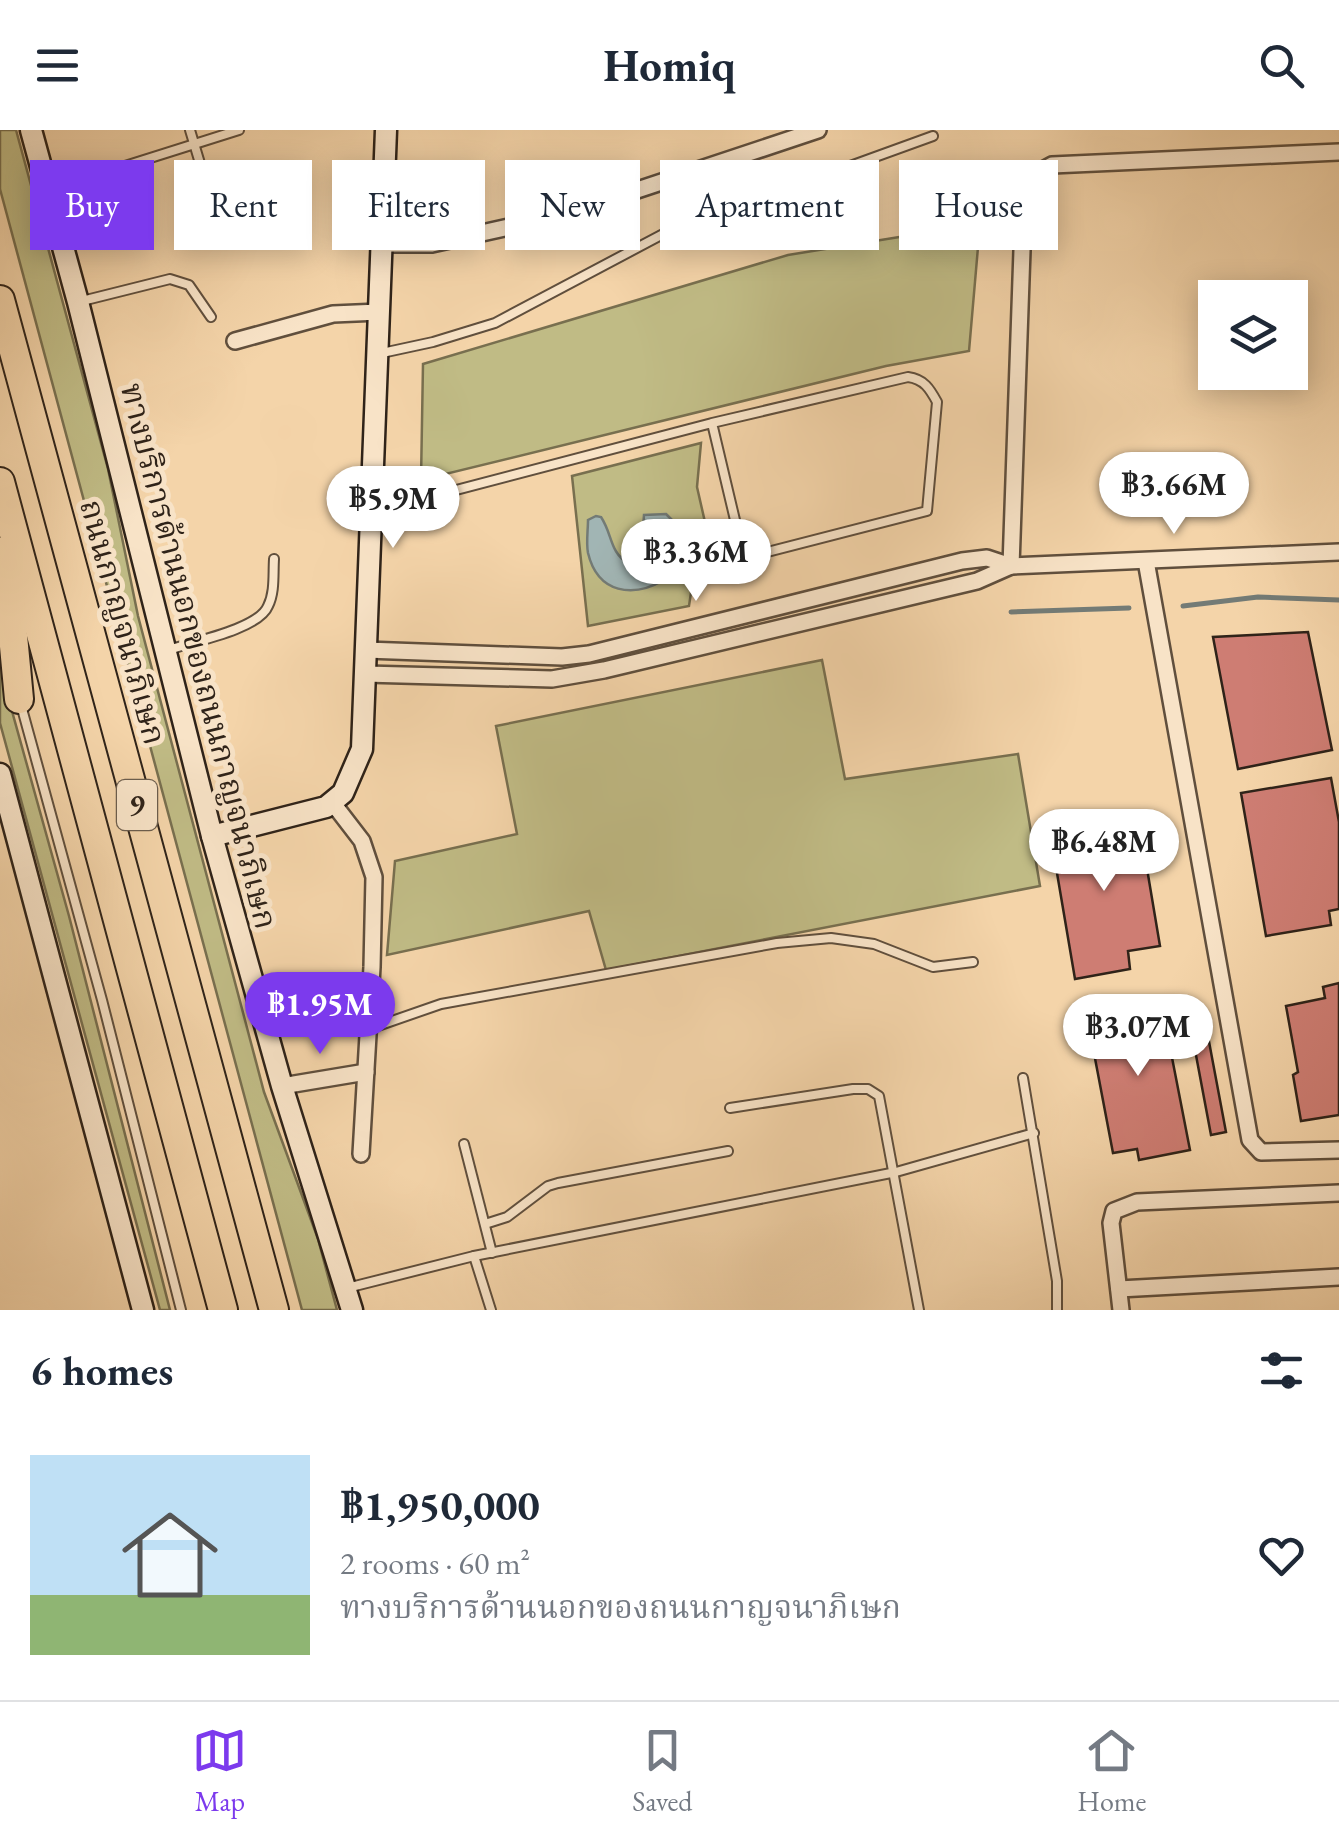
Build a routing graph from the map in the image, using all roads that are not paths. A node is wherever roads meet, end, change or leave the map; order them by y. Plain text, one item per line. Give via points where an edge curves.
1 (31, 130) edge
2 (190, 130) edge
3 (239, 130) edge
4 (386, 130) edge
5 (818, 130) edge
6 (934, 136) dead end
7 (195, 146) junction
8 (1339, 152) edge
9 (40, 160) edge
10 (148, 160) edge
11 (199, 160) edge
12 (385, 160) edge
13 (485, 232) edge
14 (64, 250) edge
15 (382, 250) edge
16 (0, 300) edge
17 (78, 302) junction
18 (379, 312) junction
19 (211, 317) dead end
20 (236, 341) dead end
21 (378, 354) junction
22 (712, 423) junction
23 (0, 482) edge
24 (0, 501) edge
25 (370, 512) junction
26 (1339, 552) edge
27 (274, 559) dead end
28 (1146, 561) junction
29 (1011, 566) junction
30 (0, 629) edge
31 (366, 650) junction
32 (164, 651) junction
33 (501, 654) junction
34 (365, 674) junction
35 (501, 678) junction
36 (19, 699) junction
37 (0, 774) edge
38 (332, 802) junction
39 (4, 803) edge
40 (7, 825) edge
41 (212, 836) junction
42 (973, 962) dead end
43 (369, 1029) junction
44 (366, 1072) junction
45 (1023, 1078) dead end
46 (282, 1086) junction
47 (730, 1108) dead end
48 (1034, 1134) junction
49 (464, 1144) dead end
50 (1339, 1150) edge
51 (728, 1151) dead end
52 (361, 1154) dead end
53 (896, 1172) junction
54 (1339, 1193) edge
55 (485, 1224) junction
56 (492, 1253) junction
57 (474, 1256) junction
58 (1339, 1277) edge
59 (346, 1288) junction
60 (1118, 1289) junction
61 (142, 1310) edge
62 (181, 1310) edge
63 (223, 1310) edge
64 (274, 1310) edge
65 (352, 1310) edge
66 (491, 1310) edge
67 (920, 1310) edge
68 (1057, 1310) edge
69 (1121, 1310) edge

1 - 9 main road, ทางบริการด้านนอกของถนนกาญจนาภิเษก
2 - 7 lane
3 - 7 lane
4 - 12 main road
5 - 13 street via 559,216
6 - 21 lane via 665,234 495,322
7 - 10 lane
7 - 11 lane
8 - 29 street via 1052,166 1032,176 1024,193
14 - 17 main road, ทางบริการด้านนอกของถนนกาญจนาภิเษก
15 - 18 main road
16 - 64 highway, ถนนกาญจนาภิเษก / 9
17 - 19 lane via 170,279 189,284
17 - 32 main road, ทางบริการด้านนอกของถนนกาญจนาภิเษก
18 - 20 street via 333,314
18 - 21 main road
21 - 25 main road
22 - 22 lane via 744,558 927,510 937,402 918,378
22 - 25 lane
23 - 63 highway, 9
24 - 36 highway
25 - 31 main road
26 - 28 street
27 - 32 lane via 267,611 248,625
28 - 29 street
28 - 50 street via 1250,1140 1261,1152
29 - 33 street via 987,558 962,561 588,654
29 - 35 street via 977,581 604,670
30 - 36 lane
31 - 33 street
31 - 34 main road
32 - 41 main road, ทางบริการด้านนอกของถนนกาญจนาภิเษก
33 - 35 street
34 - 35 street
34 - 38 main road via 362,749 343,793
36 - 62 lane
37 - 39 main road
38 - 41 main road via 305,816
38 - 43 street via 362,840 374,878
39 - 40 main road
40 - 61 main road
41 - 46 main road, ทางบริการด้านนอกของถนนกาญจนาภิเษก
42 - 43 lane via 932,967 874,944 830,938 777,943 442,1004
43 - 44 street
44 - 46 street
44 - 52 street
45 - 48 lane
46 - 59 main road, ทางบริการด้านนอกของถนนกาญจนาภิเษก
47 - 53 lane via 868,1089 883,1107
48 - 53 lane
48 - 68 lane
49 - 55 lane
51 - 55 lane via 548,1186 527,1205
53 - 56 lane
53 - 67 lane
54 - 60 street via 1123,1205 1114,1210 1112,1223
55 - 56 lane
56 - 57 lane
57 - 59 lane
57 - 66 lane
58 - 60 street
59 - 65 main road, ทางบริการด้านนอกของถนนกาญจนาภิเษก
60 - 69 street

